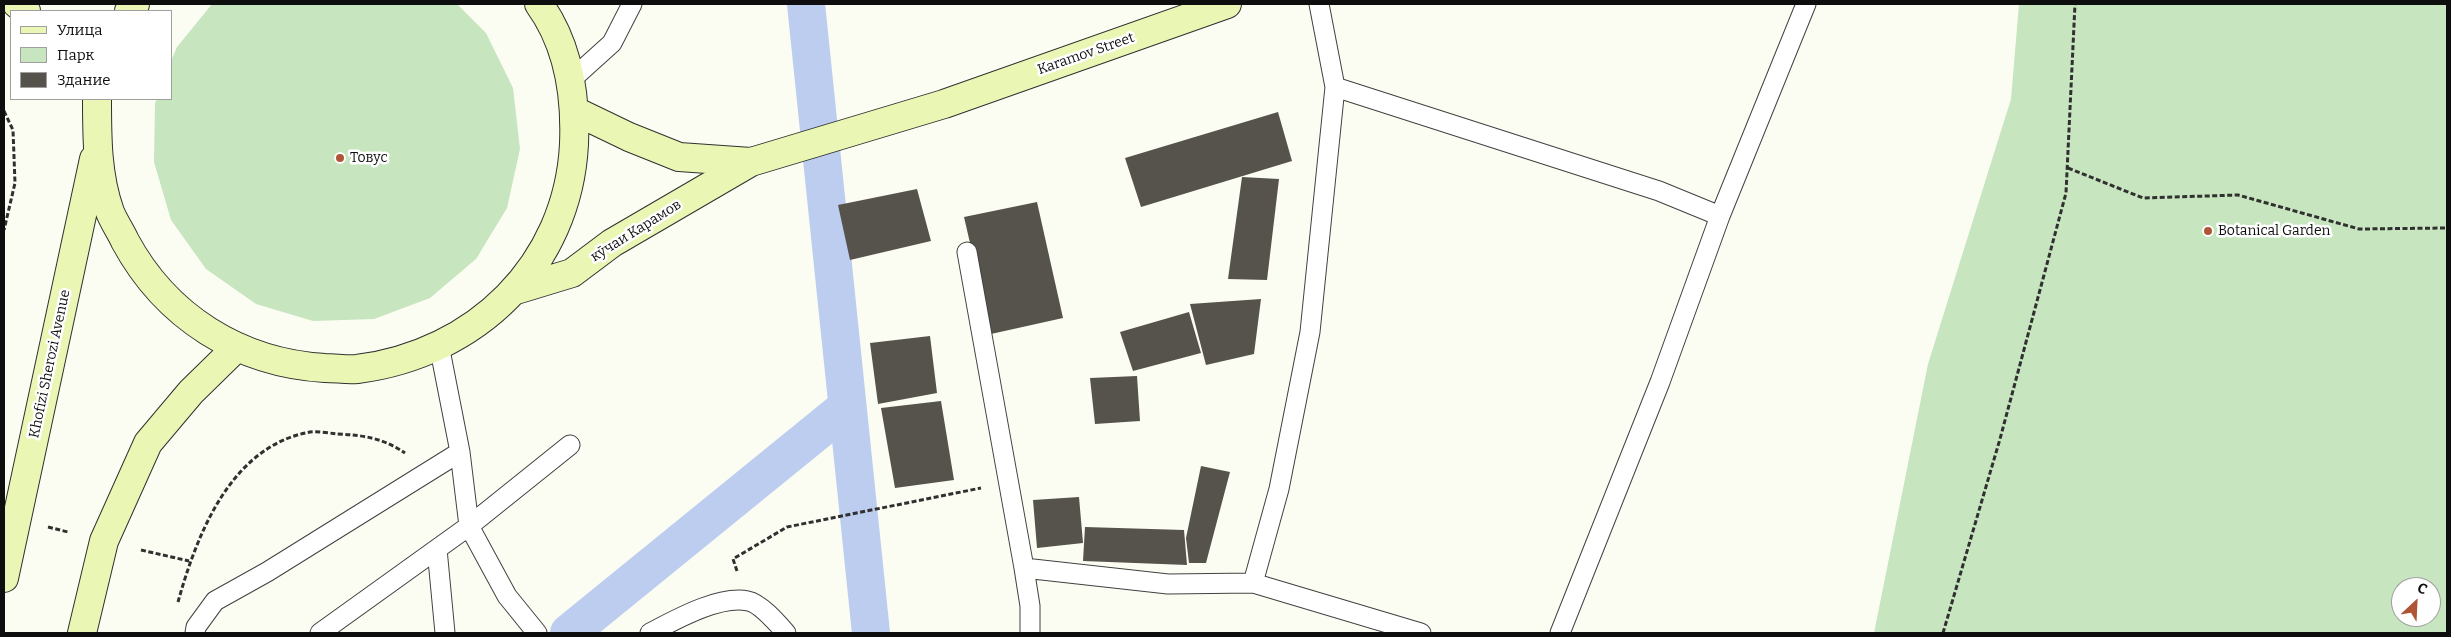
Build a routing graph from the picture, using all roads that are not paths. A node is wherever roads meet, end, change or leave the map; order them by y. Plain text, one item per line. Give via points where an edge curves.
1 (538, 4) edge
2 (632, 4) edge
3 (1227, 4) edge
4 (1319, 4) edge
5 (1806, 4) edge
6 (571, 80) junction
7 (1335, 86) junction
8 (97, 100) edge
9 (944, 104) joint
10 (575, 110) junction
11 (96, 151) junction
12 (751, 162) junction
13 (1720, 216) junction
14 (967, 252) dead end
15 (516, 290) junction
16 (439, 345) junction
17 (236, 348) junction
18 (570, 445) dead end
19 (460, 452) junction
20 (470, 526) junction
21 (436, 549) junction
22 (1024, 568) junction
23 (4, 578) edge
24 (1253, 583) junction
25 (82, 633) edge
26 (195, 633) edge
27 (320, 633) edge
28 (446, 633) edge
29 (537, 633) edge
30 (650, 633) edge
31 (786, 633) edge
32 (1030, 633) edge
33 (1421, 633) edge
34 (1560, 633) edge

1 - 6 main road via 545,12
2 - 6 lane via 612,43
3 - 9 main road, Karamov Street
4 - 7 lane
5 - 13 lane
6 - 10 main road
7 - 13 lane via 1659,191
7 - 24 lane via 1310,332 1279,489
8 - 11 main road
9 - 12 main road, кӯчаи Карамов
10 - 12 main road, кӯчаи Карамов via 628,137 679,157
10 - 15 main road via 572,175 552,236
11 - 17 main road via 110,212 140,268 182,315
11 - 23 main road, Khofizi Sherozi Avenue
12 - 15 main road, кӯчаи Карамов via 612,243 572,273
13 - 34 lane via 1660,382
14 - 22 lane
15 - 16 main road via 470,330
16 - 17 main road via 416,357 356,369 294,366
16 - 19 lane
17 - 25 main road via 190,392 148,443 104,541
18 - 20 lane
19 - 20 lane
19 - 26 lane via 215,601
20 - 21 lane
20 - 29 lane via 507,596
21 - 27 lane
21 - 28 lane
22 - 24 lane via 1168,584
22 - 32 lane
24 - 33 lane
30 - 31 lane via 721,602 749,601 775,620

